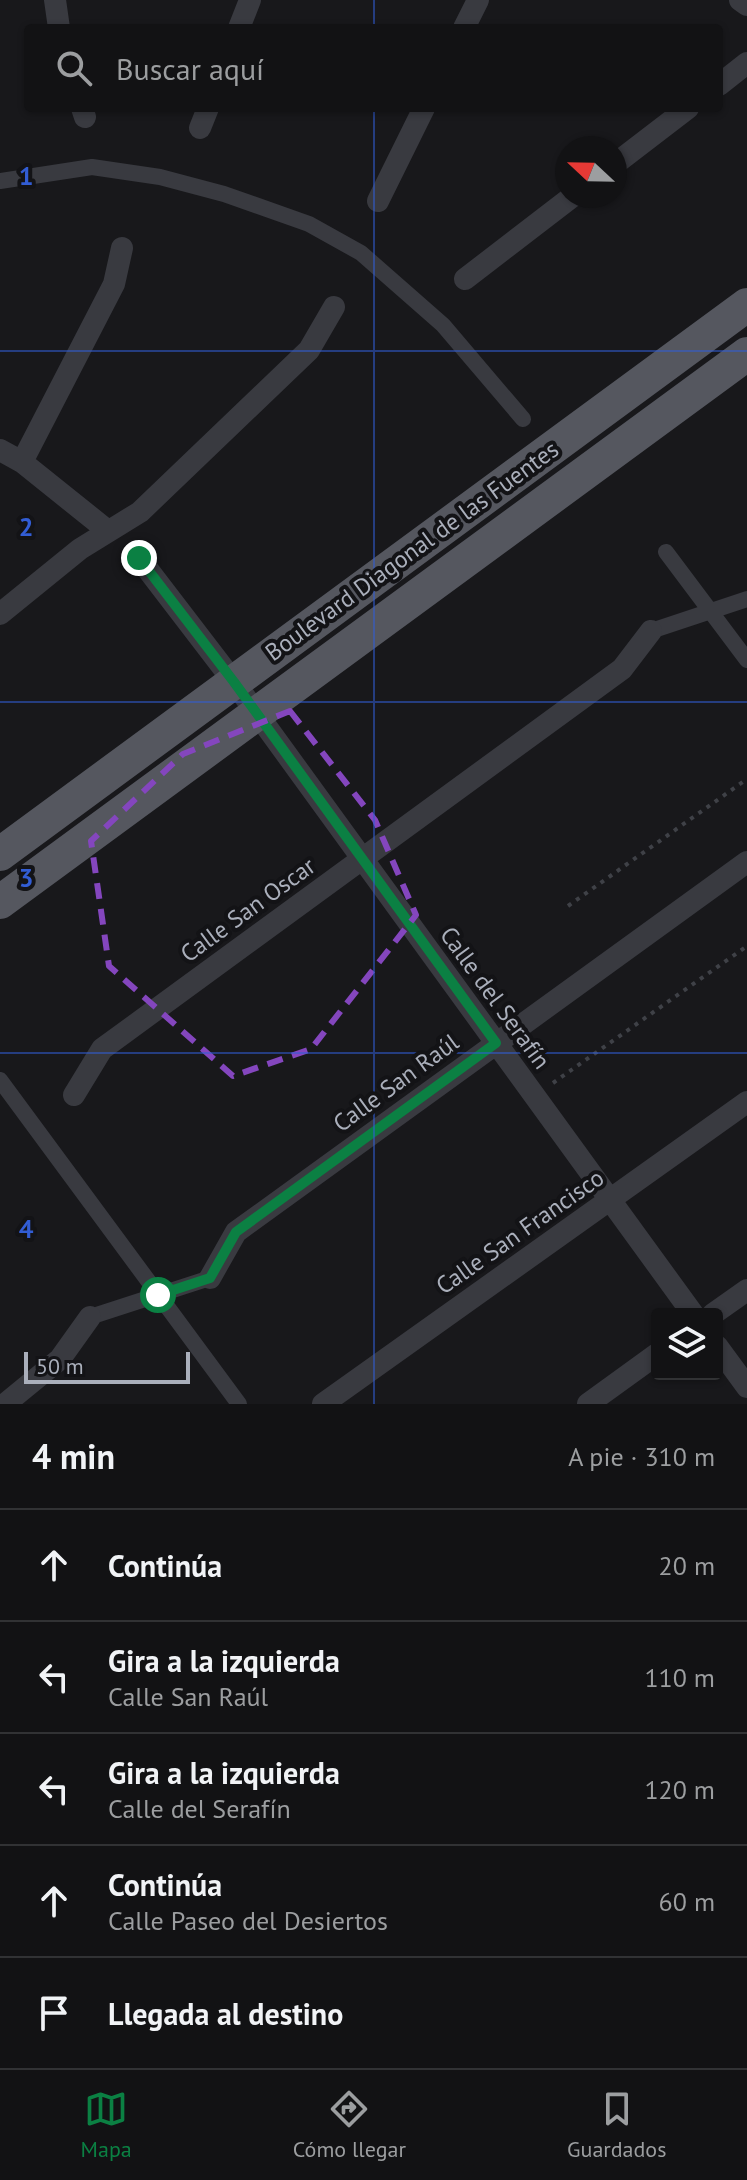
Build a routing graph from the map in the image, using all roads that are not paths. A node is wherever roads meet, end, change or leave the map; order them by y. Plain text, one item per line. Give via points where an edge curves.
1 (55, 0) edge
2 (250, 0) edge
3 (478, 0) edge
4 (740, 0) edge
5 (747, 5) edge
6 (58, 24) edge
7 (241, 24) edge
8 (466, 24) edge
9 (747, 63) edge
10 (723, 82) edge
11 (422, 112) edge
12 (683, 112) edge
13 (627, 155) edge
14 (0, 181) edge
15 (378, 201) dead end
16 (557, 208) edge
17 (122, 248) dead end
18 (465, 279) dead end
19 (747, 305) edge
20 (334, 307) dead end
21 (747, 354) edge
22 (523, 419) dead end
23 (0, 450) edge
24 (22, 462) junction
25 (108, 531) junction
26 (666, 552) dead end
27 (139, 558) dead end
28 (747, 599) edge
29 (711, 611) junction
30 (0, 614) edge
31 (651, 631) joint
32 (747, 660) edge
33 (234, 682) junction
34 (256, 713) junction
35 (0, 854) edge
36 (362, 859) junction
37 (747, 862) edge
38 (0, 902) edge
39 (496, 1043) junction
40 (0, 1080) edge
41 (74, 1095) dead end
42 (747, 1102) edge
43 (610, 1200) junction
44 (210, 1278) joint
45 (747, 1290) edge
46 (158, 1295) junction
47 (689, 1308) edge
48 (722, 1308) edge
49 (90, 1317) joint
50 (723, 1354) edge
51 (651, 1358) edge
52 (747, 1387) edge
53 (5, 1404) edge
54 (239, 1404) edge
55 (323, 1404) edge
56 (588, 1404) edge

1 - 6 street
2 - 7 street
3 - 8 street
4 - 5 street
9 - 10 street
11 - 15 street
12 - 13 street
14 - 22 street via 92,167 211,190 309,224 361,253 443,325
16 - 18 street
17 - 24 street via 114,284
19 - 33 main road, Boulevard Diagonal de las Fuentes
20 - 25 street via 309,350 140,512
21 - 34 main road, Boulevard Diagonal de las Fuentes
23 - 24 street
24 - 25 street
25 - 30 street
26 - 29 street
27 - 33 street, Calle del Serafín
28 - 29 street
29 - 31 street
29 - 32 street
31 - 36 street, Calle San Oscar via 622,669
33 - 34 street, Calle del Serafín
33 - 35 main road, Boulevard Diagonal de las Fuentes
34 - 36 street, Calle del Serafín
34 - 38 main road, Boulevard Diagonal de las Fuentes
36 - 39 street, Calle del Serafín
36 - 41 street, Calle San Oscar via 102,1049
37 - 39 street, Calle San Raúl
39 - 43 street, Calle del Serafín
39 - 44 street, Calle San Raúl via 236,1232
40 - 46 street
42 - 43 street, Calle San Francisco
43 - 47 street, Calle del Serafín
43 - 55 street, Calle San Francisco
44 - 46 street
45 - 48 street
46 - 49 street
46 - 54 street
49 - 53 street via 60,1359
50 - 52 street
51 - 56 street

